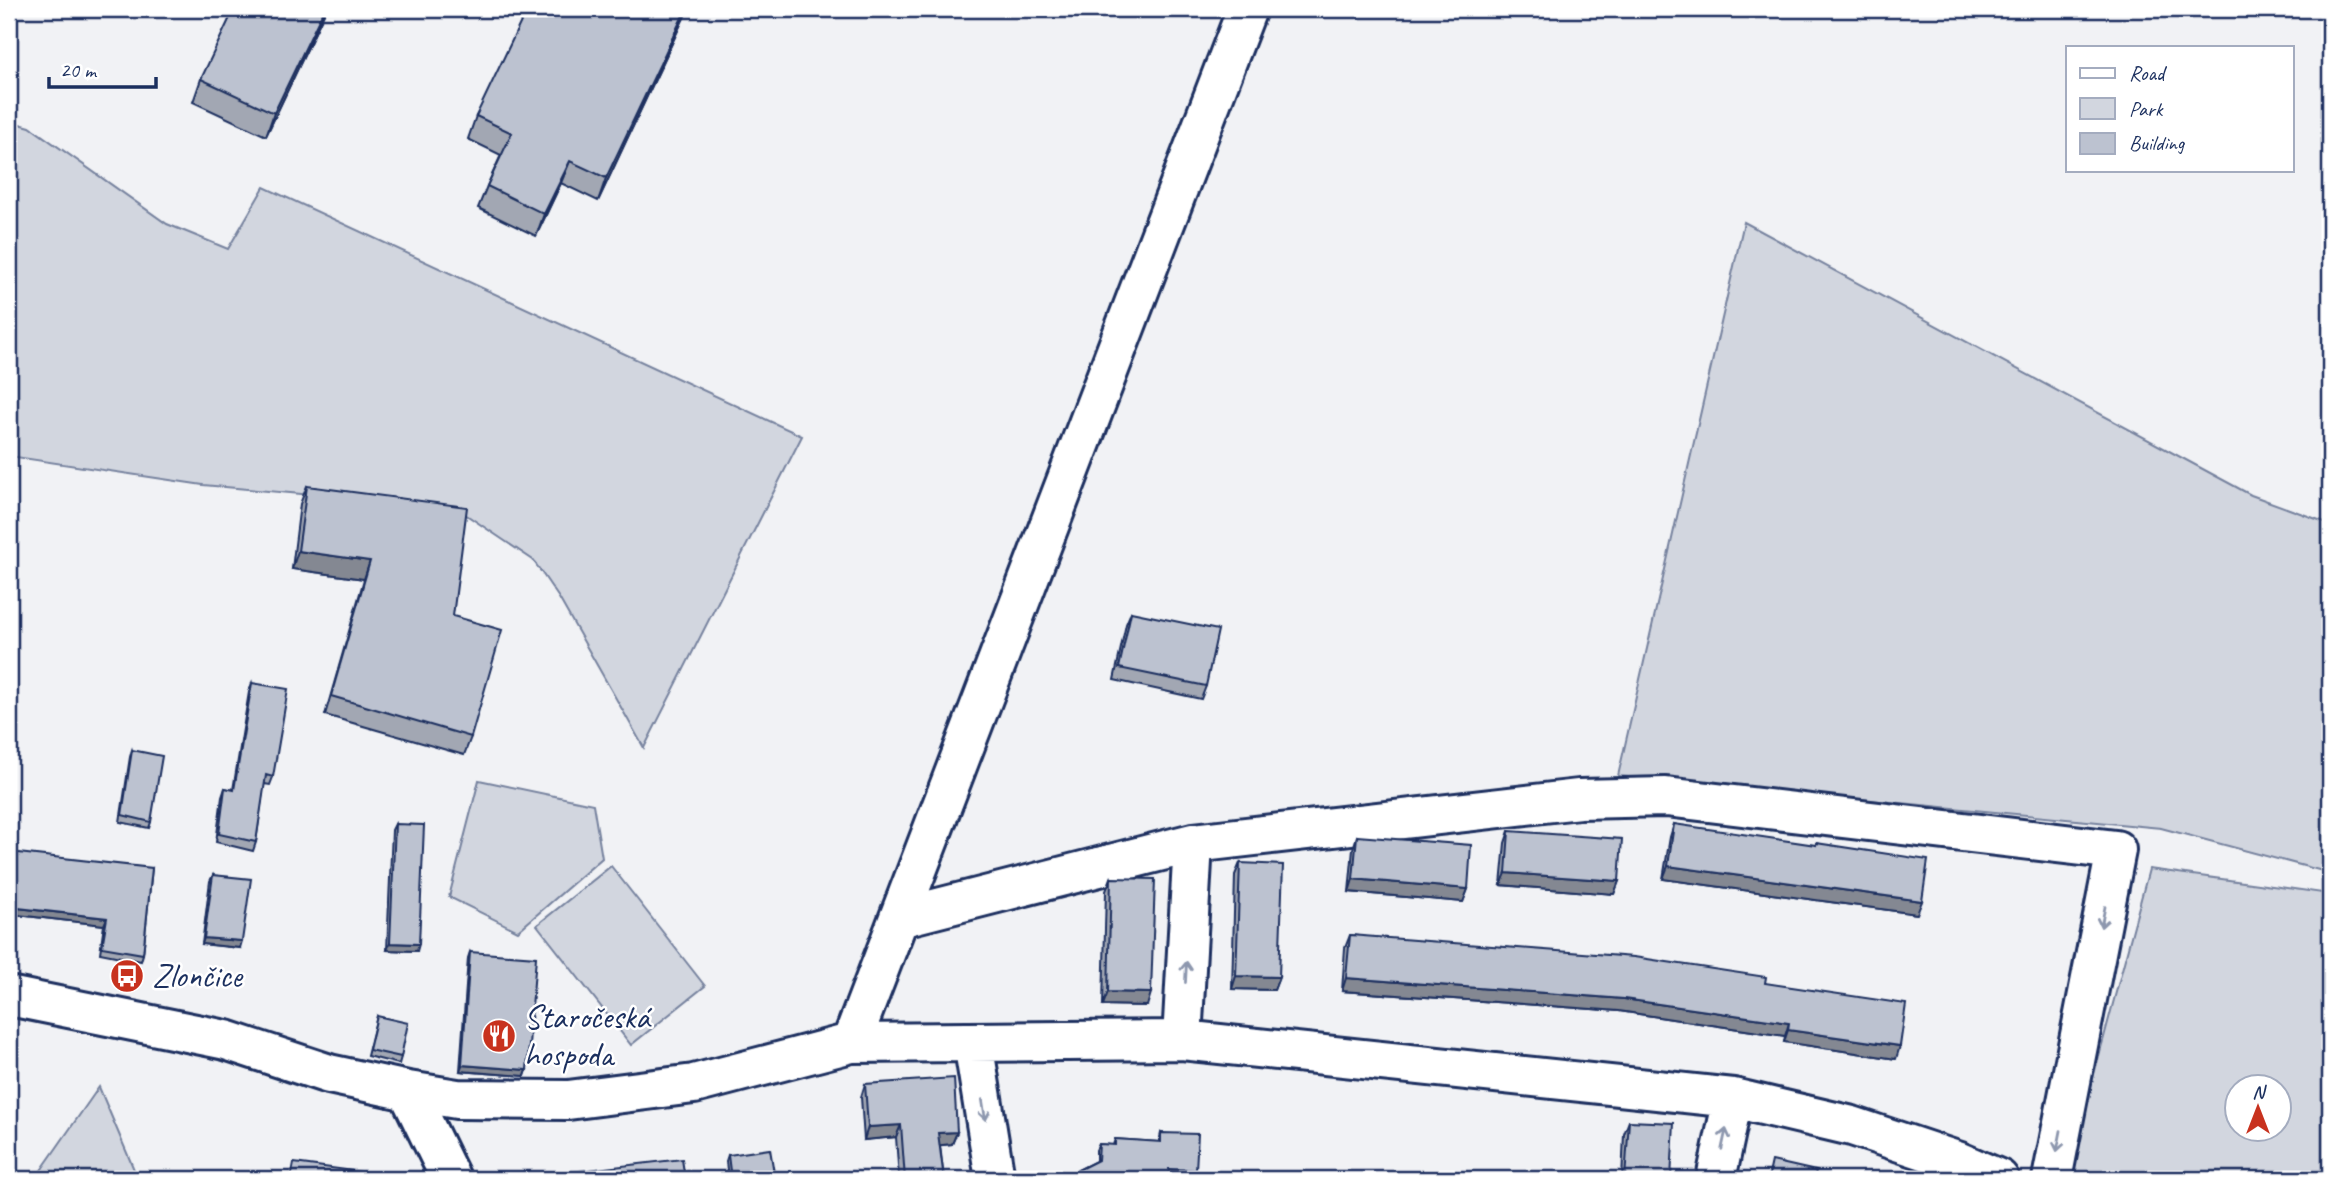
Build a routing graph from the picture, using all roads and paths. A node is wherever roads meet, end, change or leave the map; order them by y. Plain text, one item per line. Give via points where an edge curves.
1 (1247, 9) edge
2 (1193, 843) junction
3 (900, 918) junction
4 (9, 996) edge
5 (1182, 1040) junction
6 (973, 1042) junction
7 (851, 1043) junction
8 (408, 1091) junction
9 (1732, 1098) junction
10 (451, 1179) edge
11 (995, 1179) edge
12 (1716, 1179) edge
13 (1999, 1179) edge
14 (2052, 1179) edge

1 - 3 street
2 - 3 street
5 -> 2 street
2 -> 14 street via 1579,799 1666,797 2116,850
3 - 7 street
4 - 8 street via 226,1040 330,1074
5 - 6 street
5 - 9 street
6 - 7 street
6 -> 11 street
7 - 8 street via 694,1084 568,1100 457,1099
8 - 10 street
12 -> 9 street
9 - 13 street via 1852,1126

